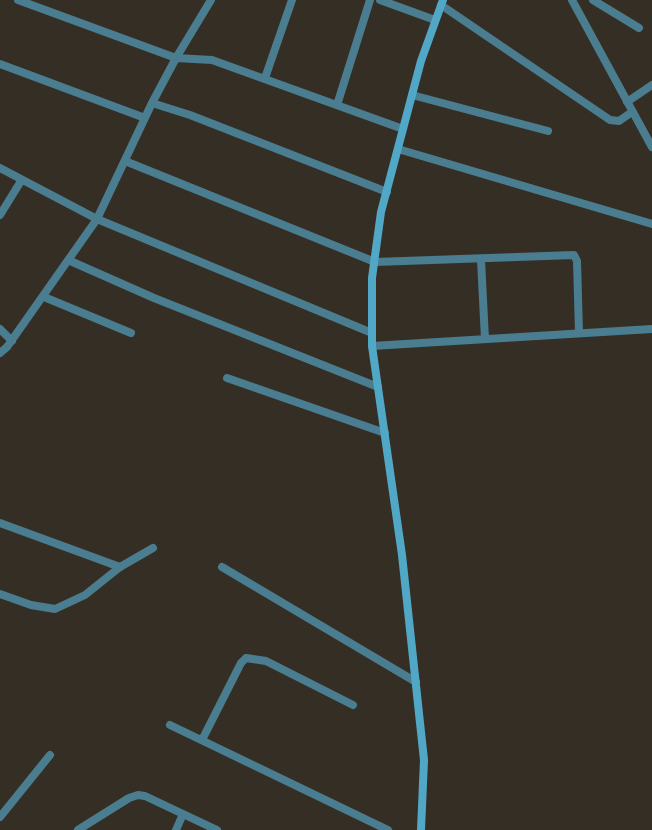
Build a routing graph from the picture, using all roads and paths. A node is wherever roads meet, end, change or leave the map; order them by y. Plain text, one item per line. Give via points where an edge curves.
1 (18, 0) edge
2 (211, 0) edge
3 (292, 0) edge
4 (370, 0) edge
5 (380, 0) edge
6 (572, 0) edge
7 (594, 0) edge
8 (442, 3) edge
9 (436, 20) junction
10 (639, 28) dead end
11 (176, 58) junction
12 (0, 64) edge
13 (265, 78) junction
14 (652, 85) edge
15 (412, 95) junction
16 (627, 102) junction
17 (152, 103) junction
18 (337, 105) junction
19 (632, 112) junction
20 (145, 118) junction
21 (403, 129) junction
22 (548, 131) dead end
23 (652, 147) edge
24 (398, 149) junction
25 (125, 161) junction
26 (0, 168) edge
27 (21, 181) junction
28 (387, 192) junction
29 (0, 215) edge
30 (97, 219) junction
31 (652, 224) edge
32 (68, 260) junction
33 (482, 260) junction
34 (375, 262) junction
35 (44, 297) junction
36 (0, 329) edge
37 (652, 329) edge
38 (131, 333) dead end
39 (372, 333) junction
40 (579, 333) junction
41 (486, 339) junction
42 (12, 341) junction
43 (372, 346) junction
44 (0, 353) edge
45 (227, 378) dead end
46 (378, 387) junction
47 (385, 433) junction
48 (0, 523) edge
49 (153, 548) dead end
50 (120, 567) junction
51 (222, 567) dead end
52 (0, 594) edge
53 (416, 682) junction
54 (353, 705) dead end
55 (170, 725) dead end
56 (202, 740) junction
57 (50, 755) dead end
58 (183, 814) junction
59 (0, 817) edge
60 (78, 830) edge
61 (176, 830) edge
62 (217, 830) edge
63 (388, 830) edge
64 (421, 830) edge

1 - 11 street
2 - 11 street
3 - 13 street
4 - 18 street
5 - 9 street
6 - 16 street
7 - 10 street
8 - 9 street
8 - 19 street via 610,120 619,121
9 - 15 street via 420,61
11 - 13 street via 212,60
11 - 17 street
12 - 20 street
13 - 18 street
14 - 16 street
15 - 21 street
15 - 22 street
16 - 19 street
17 - 20 street
17 - 28 street via 190,115
18 - 21 street
19 - 23 street
20 - 25 street
21 - 24 street
24 - 28 street
24 - 31 street
25 - 30 street
25 - 34 street
26 - 27 street
27 - 29 street
27 - 30 street
28 - 34 street via 381,212
30 - 32 street
30 - 39 street
32 - 35 street
32 - 46 street via 160,301
33 - 34 street
33 - 40 street via 574,255 578,262
33 - 41 street
34 - 39 street via 372,278
35 - 38 street
35 - 42 street
36 - 42 street
37 - 40 street
39 - 43 street
40 - 41 street
41 - 43 street
42 - 44 street via 8,348
43 - 46 street
45 - 47 street
46 - 47 street
47 - 53 street
48 - 50 street
49 - 50 street
50 - 52 street via 85,595 55,609 31,605
51 - 53 street
53 - 64 street via 424,760
54 - 56 street via 266,661 246,658 240,663
55 - 56 street
56 - 63 street
57 - 59 street
58 - 60 street via 138,795
58 - 61 street
58 - 62 street

